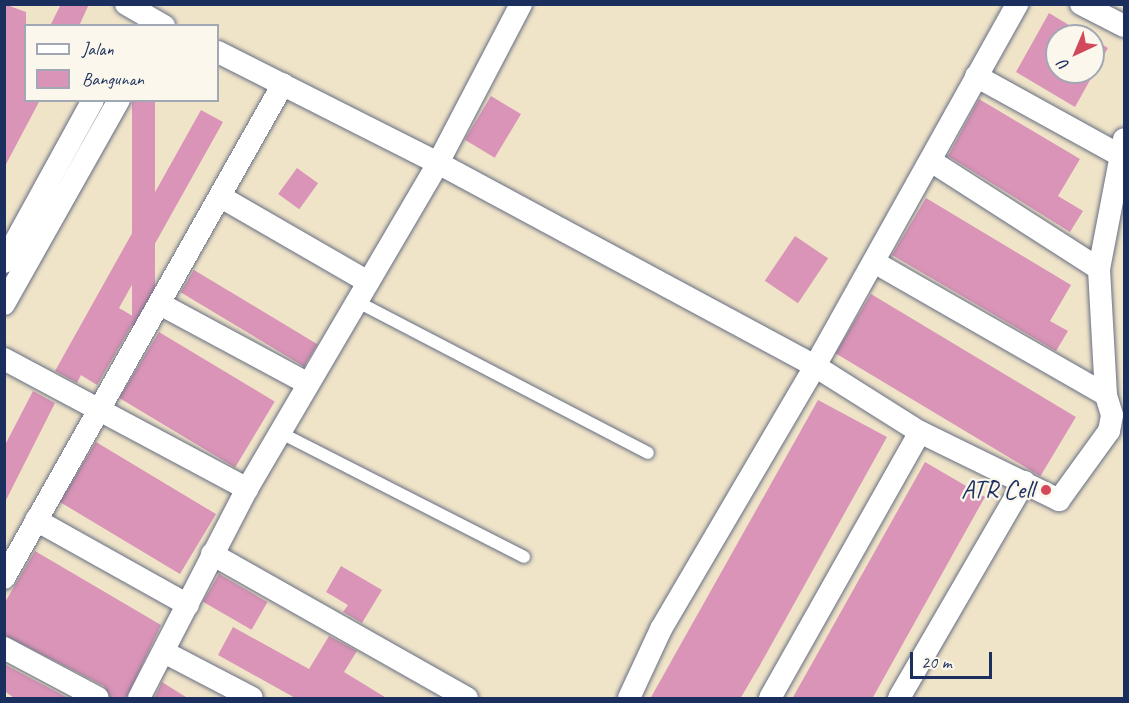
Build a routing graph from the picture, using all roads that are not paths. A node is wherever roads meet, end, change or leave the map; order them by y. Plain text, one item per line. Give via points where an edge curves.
1 (521, 4) edge
2 (1017, 4) edge
3 (1081, 4) edge
4 (136, 12) edge
5 (160, 24) edge
6 (1125, 26) edge
7 (219, 52) edge
8 (976, 75) junction
9 (283, 84) junction
10 (92, 102) edge
11 (118, 102) edge
12 (1123, 148) edge
13 (931, 161) junction
14 (438, 163) junction
15 (221, 197) junction
16 (4, 262) edge
17 (874, 262) junction
18 (1099, 269) junction
19 (362, 292) junction
20 (4, 304) edge
21 (159, 304) junction
22 (4, 359) edge
23 (815, 366) junction
24 (307, 383) junction
25 (1107, 395) junction
26 (98, 408) junction
27 (279, 432) junction
28 (920, 432) junction
29 (648, 453) dead end
30 (1024, 482) junction
31 (247, 489) junction
32 (36, 520) junction
33 (212, 554) junction
34 (524, 557) dead end
35 (4, 578) edge
36 (188, 605) junction
37 (4, 648) edge
38 (164, 652) junction
39 (457, 696) edge
40 (98, 699) edge
41 (139, 699) edge
42 (252, 699) edge
43 (629, 699) edge
44 (770, 699) edge
45 (899, 699) edge

1 - 14 street
2 - 8 street
3 - 6 street
4 - 5 street
7 - 9 street
8 - 12 street
8 - 13 street
9 - 14 street
9 - 15 street
10 - 16 street
11 - 20 street
12 - 18 street
13 - 17 street
13 - 18 street
14 - 19 street
14 - 23 street
15 - 19 street
15 - 21 street
17 - 23 street
17 - 25 street
18 - 25 street
19 - 24 street
19 - 29 lane
21 - 24 street
21 - 26 street
22 - 26 street
23 - 28 street
23 - 43 street via 661,629
24 - 27 street
25 - 30 street via 1112,415 1109,431 1065,496 1052,499
26 - 31 street
26 - 32 street
27 - 31 street
27 - 34 lane
28 - 30 street
28 - 44 street
30 - 45 street
31 - 33 street
32 - 35 street
32 - 36 street
33 - 36 street
33 - 39 street
36 - 38 street
37 - 40 street
38 - 41 street
38 - 42 street

